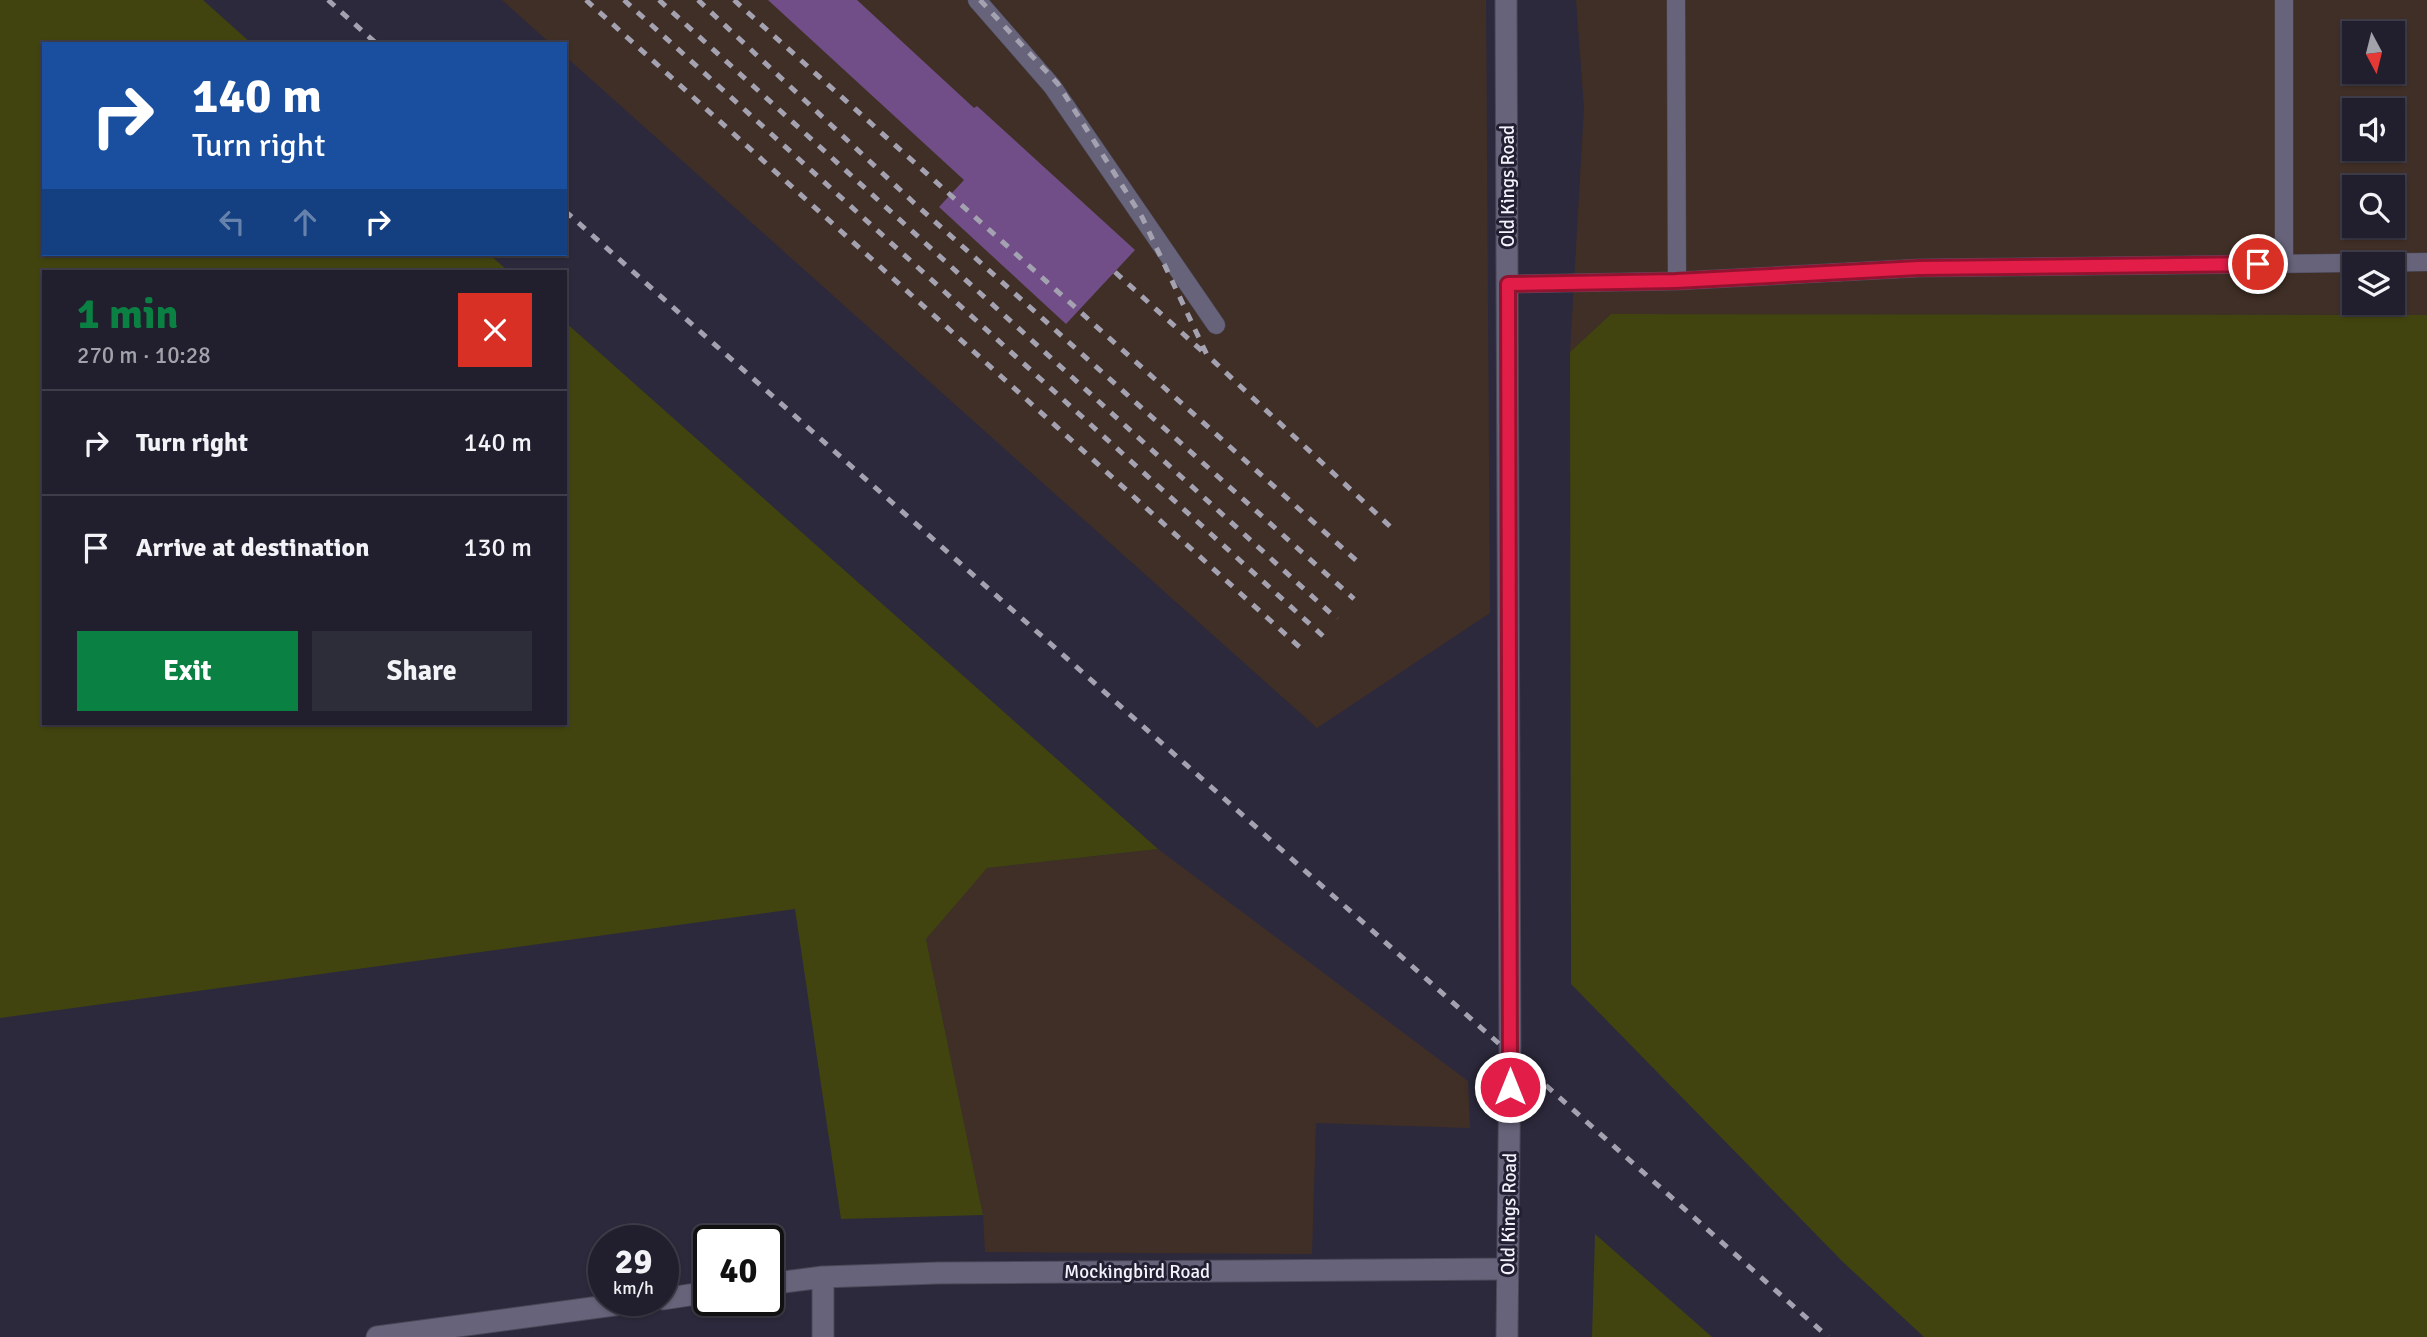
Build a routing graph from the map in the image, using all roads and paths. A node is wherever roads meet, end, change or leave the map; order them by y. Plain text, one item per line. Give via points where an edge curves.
1 (977, 0) edge
2 (1506, 0) edge
3 (1676, 0) edge
4 (2284, 0) edge
5 (2427, 261) edge
6 (2284, 263) junction
7 (1676, 281) junction
8 (1508, 284) junction
9 (1216, 325) dead end
10 (1507, 1269) junction
11 (823, 1277) junction
12 (784, 1282) edge
13 (588, 1309) edge
14 (377, 1337) edge
15 (823, 1337) edge
16 (1507, 1337) edge

1 - 9 lane via 1052,86
2 - 8 street, Old Kings Road
3 - 7 lane
4 - 6 lane
5 - 6 lane
6 - 7 lane via 1919,268
7 - 8 lane
8 - 10 street, Old Kings Road
10 - 11 street, Mockingbird Road via 951,1272
10 - 16 street, Old Kings Road
11 - 12 street, Mockingbird Road
11 - 15 street
13 - 14 street

